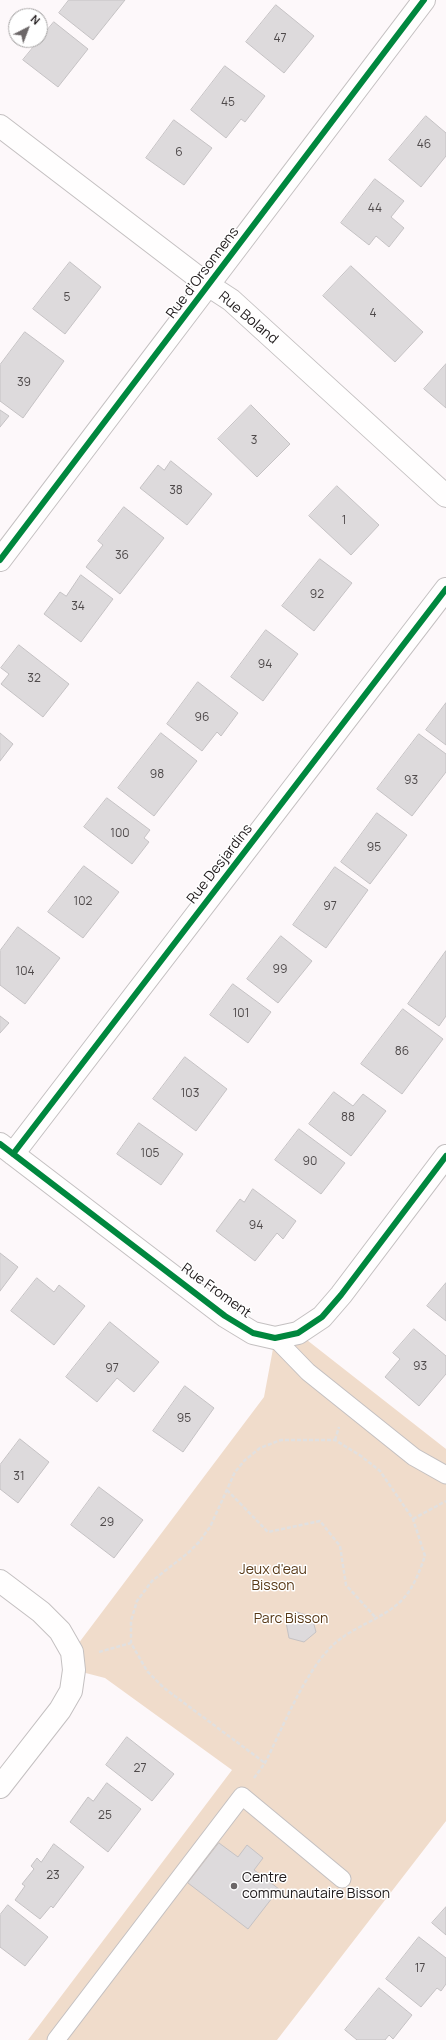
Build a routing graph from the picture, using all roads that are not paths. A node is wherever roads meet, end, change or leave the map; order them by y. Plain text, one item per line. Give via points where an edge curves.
1 (424, 0) edge
2 (0, 126) edge
3 (208, 285) junction
4 (446, 496) edge
5 (0, 560) edge
6 (446, 590) edge
7 (6, 1149) edge
8 (446, 1156) edge
9 (275, 1338) junction
10 (446, 1476) edge
11 (0, 1581) edge
12 (0, 1787) edge
13 (342, 1879) dead end
14 (56, 2040) edge

1 - 3 street, Rue d'Orsonnens
2 - 3 street, Rue Boland
3 - 4 street, Rue Boland via 231,300
3 - 5 street, Rue d'Orsonnens
6 - 7 street, Rue Desjardins
7 - 9 street, Rue Froment via 226,1316 253,1333
8 - 9 street, Rue Froment via 322,1317 298,1333
9 - 10 lane via 308,1372 414,1457
11 - 12 street via 41,1612 60,1631 72,1652 74,1670 68,1698
13 - 14 lane via 242,1796

